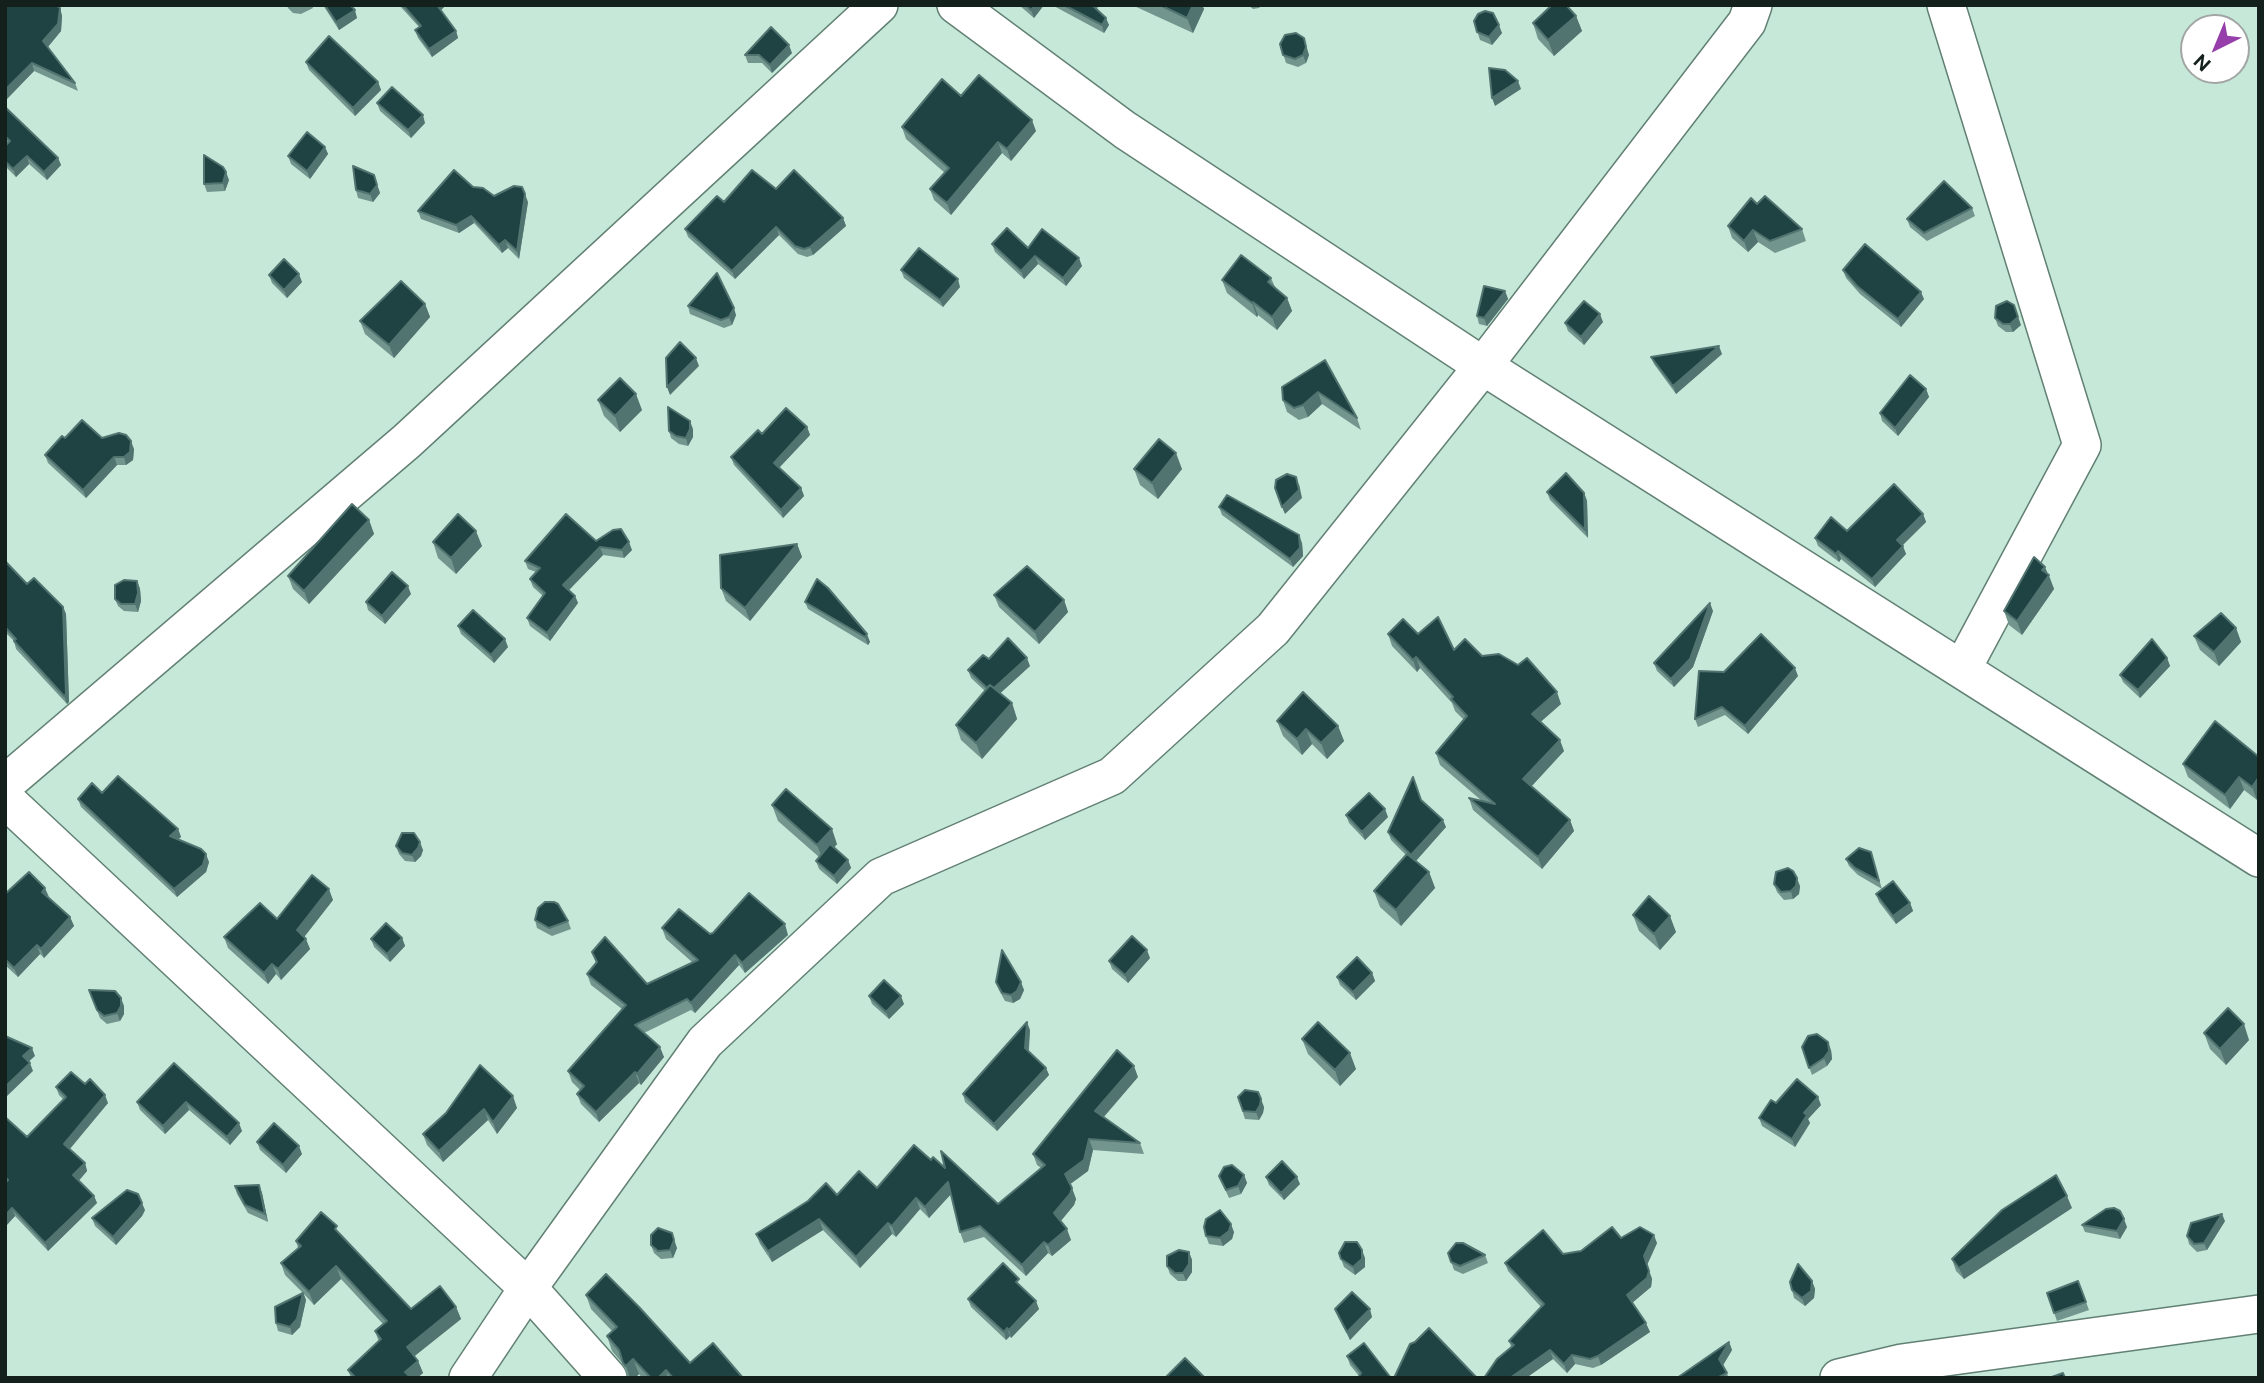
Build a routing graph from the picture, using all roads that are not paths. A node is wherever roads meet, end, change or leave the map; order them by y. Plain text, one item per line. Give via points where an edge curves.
1 (879, 5) edge
2 (956, 5) edge
3 (1753, 5) edge
4 (1946, 5) edge
5 (1483, 366) junction
6 (1962, 669) junction
7 (5, 784) edge
8 (5, 799) edge
9 (2259, 858) edge
10 (528, 1288) junction
11 (2259, 1314) edge
12 (468, 1378) edge
13 (608, 1378) edge
14 (1839, 1378) edge

1 - 7 street via 407,441
2 - 5 street via 1125,130
3 - 5 street via 1746,22
4 - 6 street via 2081,445
5 - 6 street
5 - 10 street via 1273,629 1112,775 881,877 705,1042
6 - 9 street
8 - 10 street
10 - 12 street
10 - 13 street
11 - 14 street via 1902,1363

